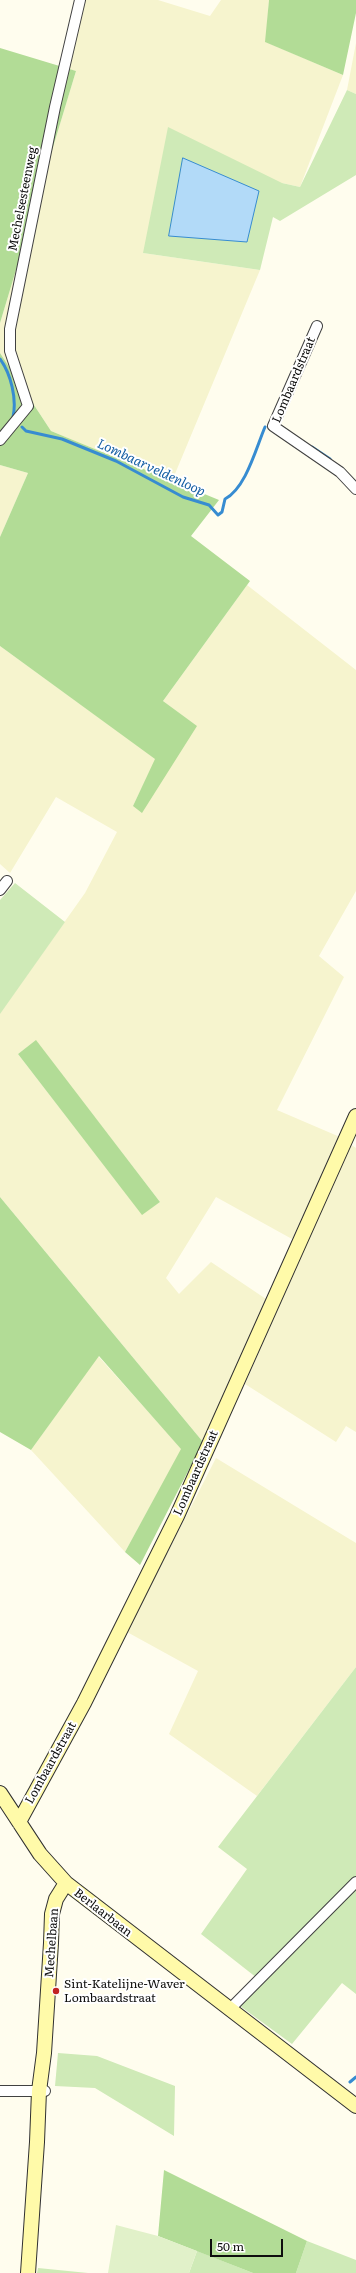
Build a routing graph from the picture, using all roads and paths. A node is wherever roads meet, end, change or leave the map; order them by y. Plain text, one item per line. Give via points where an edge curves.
1 (80, 0) edge
2 (317, 326) dead end
3 (0, 440) edge
4 (356, 489) edge
5 (8, 881) dead end
6 (0, 890) edge
7 (356, 1116) edge
8 (0, 1793) edge
9 (18, 1822) junction
10 (356, 1882) edge
11 (66, 1883) junction
12 (229, 2010) junction
13 (0, 2091) edge
14 (42, 2091) junction
15 (356, 2106) edge
16 (28, 2273) edge

1 - 3 street, Mechelsesteenweg via 55,107 10,329 10,351 28,406
2 - 4 street, Lombaardstraat via 273,426 340,472
5 - 6 street
7 - 9 street, Lombaardstraat via 177,1516 84,1703
8 - 9 street, Berlaarbaan
9 - 11 street, Berlaarbaan via 40,1854
10 - 12 street
11 - 12 street, Berlaarbaan
11 - 14 street, Mechelbaan via 56,1899 52,1914 44,2053 47,2067
12 - 15 street, Berlaarbaan
13 - 14 street
14 - 16 street, Mechelbaan via 44,2116 38,2142

